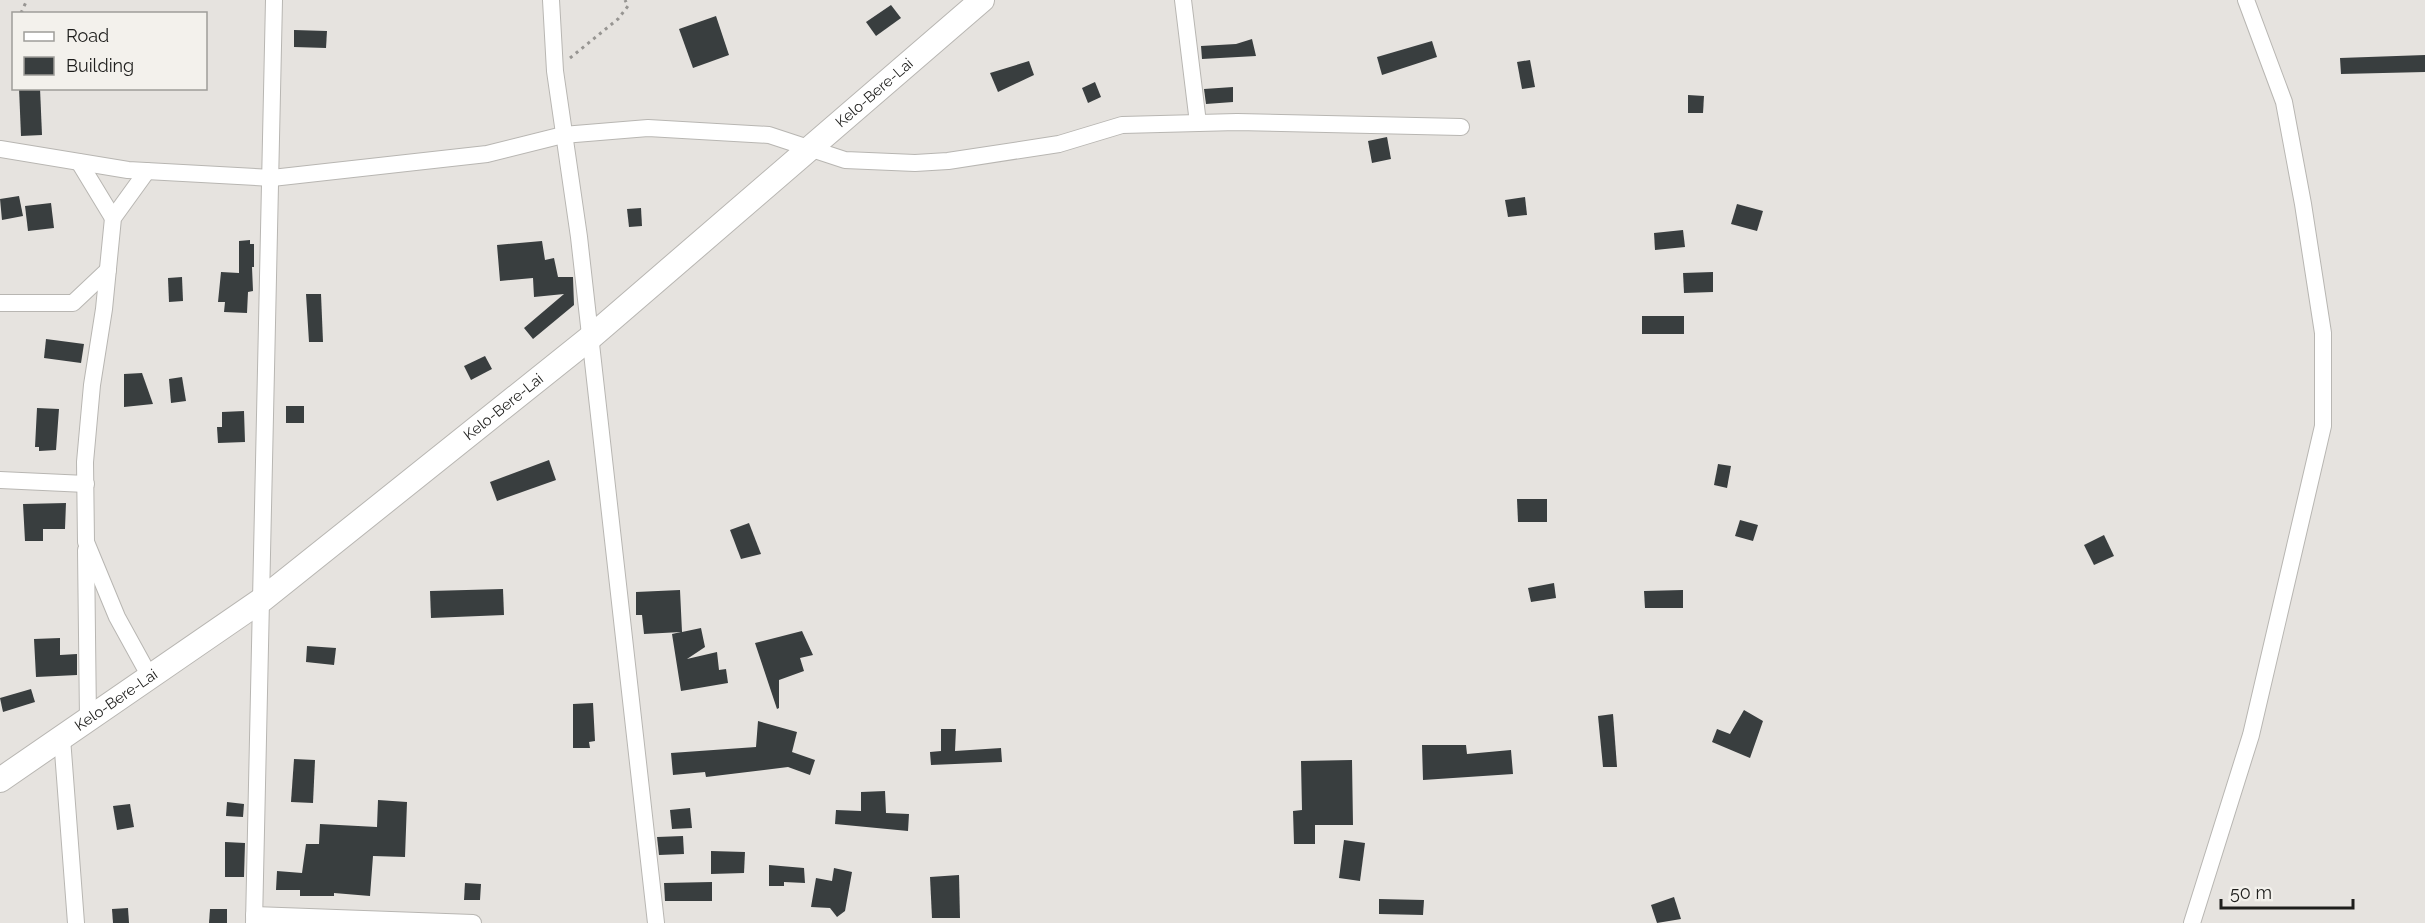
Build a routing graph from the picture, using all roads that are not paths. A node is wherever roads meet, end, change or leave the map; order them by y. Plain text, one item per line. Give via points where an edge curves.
1 (274, 0) edge
2 (551, 0) edge
3 (982, 0) edge
4 (1183, 0) edge
5 (2246, 0) edge
6 (1198, 123) junction
7 (1461, 127) dead end
8 (563, 135) junction
9 (809, 148) junction
10 (0, 149) edge
11 (79, 162) junction
12 (147, 171) junction
13 (272, 178) junction
14 (113, 218) junction
15 (108, 270) junction
16 (0, 303) edge
17 (591, 337) junction
18 (0, 480) edge
19 (86, 484) junction
20 (86, 542) junction
21 (263, 599) junction
22 (150, 677) junction
23 (88, 720) junction
24 (62, 738) junction
25 (0, 780) edge
26 (254, 919) edge
27 (76, 923) edge
28 (473, 923) edge
29 (656, 923) edge
30 (2192, 923) edge

1 - 13 street
2 - 8 street
3 - 9 main road, Kelo-Bere-Lai
4 - 6 street
5 - 30 street via 2284,102 2303,204 2323,333 2323,426 2251,735
6 - 7 street
6 - 9 street via 1122,126 1059,144 948,161 845,160
8 - 9 street via 648,128 769,135
8 - 13 street via 487,154
8 - 17 street
9 - 17 main road, Kelo-Bere-Lai
10 - 11 street
11 - 12 street
11 - 14 street
12 - 13 street
12 - 14 street
13 - 21 street
14 - 15 street
15 - 16 street via 73,303
15 - 19 street via 92,385
17 - 21 main road, Kelo-Bere-Lai
17 - 29 street
18 - 19 street
19 - 20 street
20 - 22 street via 117,617
20 - 23 street
21 - 22 main road, Kelo-Bere-Lai
21 - 26 street
22 - 23 main road, Kelo-Bere-Lai
23 - 24 main road, Kelo-Bere-Lai
24 - 25 main road, Kelo-Bere-Lai
24 - 27 street
26 - 28 street

